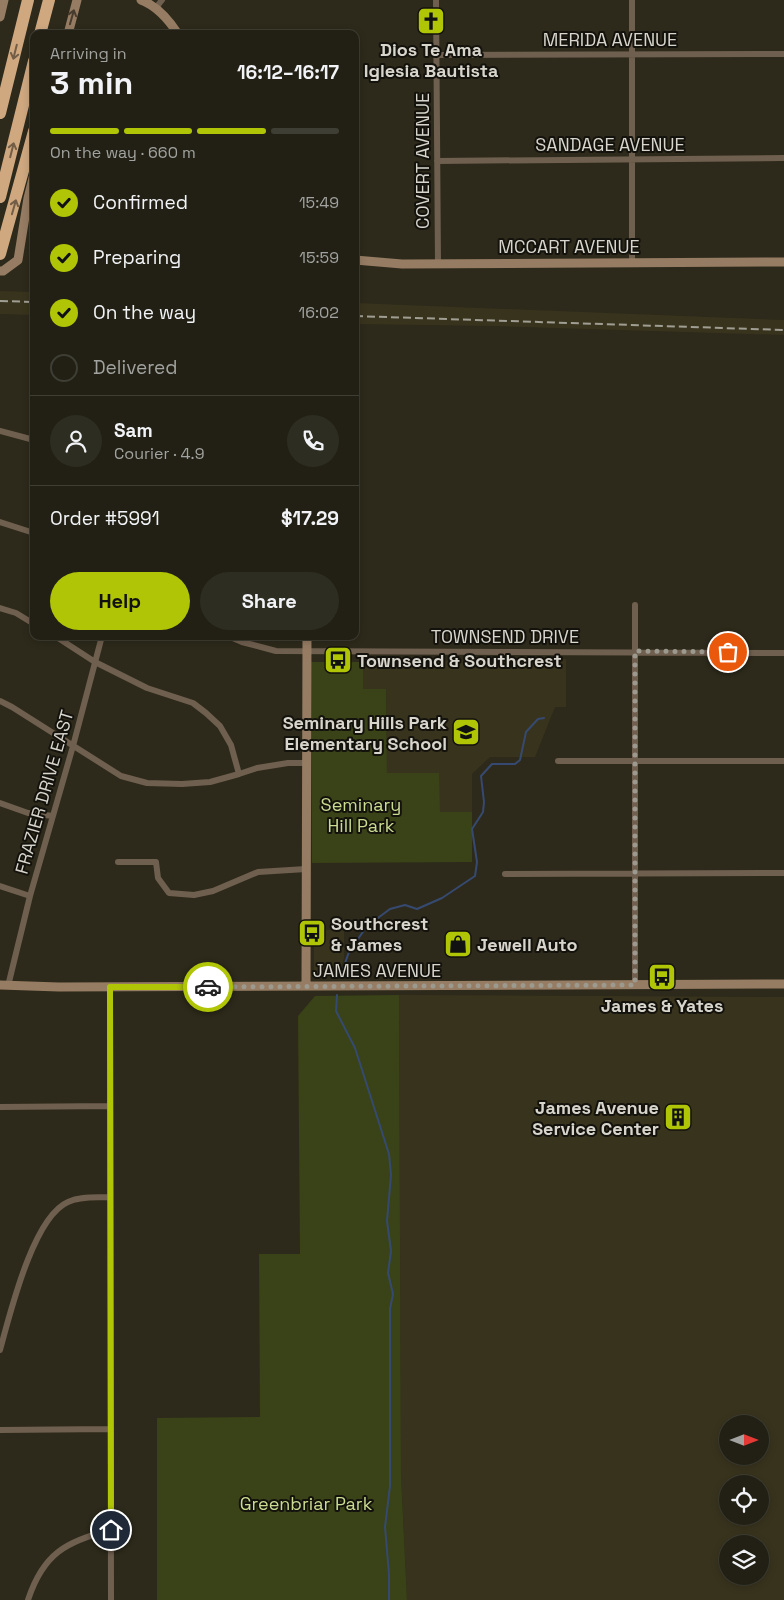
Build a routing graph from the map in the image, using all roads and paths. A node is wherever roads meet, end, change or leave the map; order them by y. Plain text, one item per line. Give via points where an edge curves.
1 (4, 0) edge
2 (28, 0) edge
3 (49, 0) edge
4 (77, 0) edge
5 (141, 0) edge
6 (162, 0) edge
7 (436, 0) edge
8 (632, 0) edge
9 (156, 9) junction
10 (0, 17) edge
11 (41, 30) edge
12 (69, 30) edge
13 (175, 30) edge
14 (632, 54) junction
15 (784, 54) edge
16 (436, 55) junction
17 (30, 77) edge
18 (0, 113) edge
19 (30, 145) edge
20 (784, 158) edge
21 (632, 159) junction
22 (437, 161) junction
23 (30, 190) edge
24 (0, 197) edge
25 (0, 254) edge
26 (359, 260) edge
27 (784, 262) edge
28 (438, 263) junction
29 (632, 263) junction
30 (0, 271) edge
31 (0, 431) edge
32 (30, 439) edge
33 (0, 522) edge
34 (30, 532) edge
35 (635, 605) dead end
36 (0, 608) edge
37 (30, 622) edge
38 (61, 640) edge
39 (101, 640) edge
40 (237, 640) edge
41 (307, 640) edge
42 (635, 651) junction
43 (307, 652) junction
44 (784, 652) edge
45 (95, 662) junction
46 (0, 701) edge
47 (73, 746) junction
48 (558, 761) dead end
49 (635, 761) junction
50 (784, 762) edge
51 (307, 763) junction
52 (240, 774) junction
53 (0, 803) edge
54 (53, 816) junction
55 (118, 862) dead end
56 (306, 869) junction
57 (635, 873) junction
58 (784, 873) edge
59 (505, 874) dead end
60 (0, 886) edge
61 (30, 896) junction
62 (784, 984) edge
63 (635, 985) junction
64 (306, 986) junction
65 (3, 987) edge
66 (110, 987) junction
67 (110, 1106) junction
68 (0, 1107) edge
69 (110, 1198) junction
70 (0, 1350) edge
71 (111, 1429) junction
72 (0, 1430) edge
73 (111, 1530) junction
74 (28, 1600) edge
75 (111, 1600) edge

1 - 10 main road
2 -> 18 highway
3 - 11 highway
12 -> 4 main road
5 - 9 main road
6 - 9 street
7 - 16 street, COVERT AVENUE
8 - 14 street
9 - 13 main road
14 - 15 street, MERIDA AVENUE
14 - 16 street, MERIDA AVENUE
14 - 21 street
16 - 22 street, COVERT AVENUE
24 -> 17 highway
25 -> 19 highway
20 - 21 street, SANDAGE AVENUE
21 - 22 street, SANDAGE AVENUE
21 - 29 street
22 - 28 street, COVERT AVENUE
23 - 30 main road via 18,260
26 - 28 main road, MCCART AVENUE
27 - 29 main road, MCCART AVENUE
28 - 29 main road, MCCART AVENUE
31 - 32 street
33 - 34 street
35 - 42 street
36 - 37 street
38 - 45 street
39 - 45 street, FRAZIER DRIVE EAST
40 - 43 street, TOWNSEND DRIVE via 276,651
41 - 43 main road
42 - 43 street, TOWNSEND DRIVE
42 - 44 street, TOWNSEND DRIVE
42 - 49 street
43 - 51 main road
45 - 47 street, FRAZIER DRIVE EAST
45 - 52 street via 147,688 193,703 206,713 220,726 231,745
46 - 47 street
47 - 52 street via 121,776 147,783 210,782
47 - 54 street, FRAZIER DRIVE EAST
48 - 49 street
49 - 50 street
49 - 57 street
51 - 52 street via 256,768
51 - 56 main road
53 - 54 street via 28,813
54 - 61 street, FRAZIER DRIVE EAST
55 - 56 street via 156,862 158,878 169,893 194,895 213,891 258,872
56 - 64 main road
57 - 58 street
57 - 59 street
57 - 63 street
60 - 61 street
61 - 65 street, FRAZIER DRIVE EAST
62 - 63 main road, JAMES AVENUE
63 - 64 main road, JAMES AVENUE
64 - 66 main road, JAMES AVENUE
65 - 66 main road, JAMES AVENUE
66 - 67 street
67 - 68 street
67 - 69 street
69 - 70 street via 70,1201 49,1217 31,1255
69 - 71 street
71 - 72 street
71 - 73 street
73 - 74 street via 76,1540 47,1561
73 - 75 street

